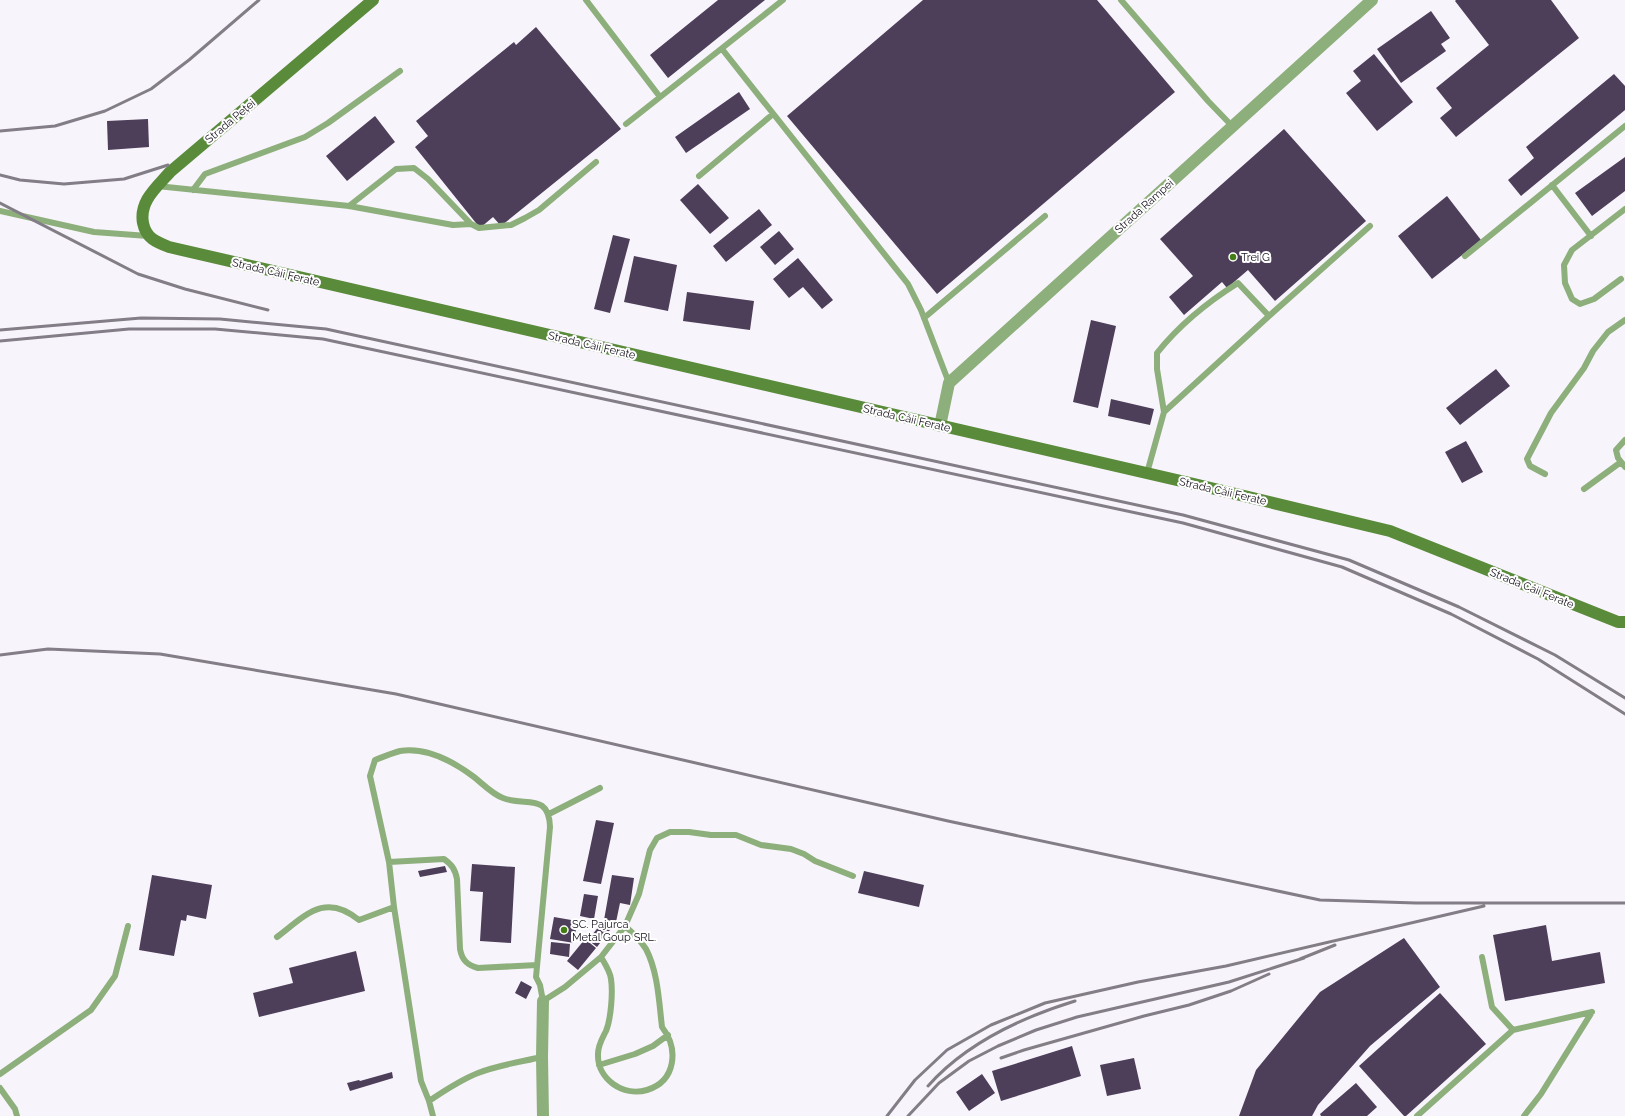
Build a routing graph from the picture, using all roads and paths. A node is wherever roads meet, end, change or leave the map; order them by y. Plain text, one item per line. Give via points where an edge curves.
1 (373, 0) edge
2 (586, 0) edge
3 (783, 0) edge
4 (1121, 0) edge
5 (1372, 0) edge
6 (722, 49) junction
7 (400, 71) dead end
8 (660, 97) junction
9 (773, 114) junction
10 (626, 124) dead end
11 (1625, 126) edge
12 (1232, 127) junction
13 (596, 162) dead end
14 (699, 176) dead end
15 (1552, 185) junction
16 (157, 186) junction
17 (193, 190) junction
18 (349, 206) junction
19 (1625, 208) edge
20 (0, 211) edge
21 (1045, 216) dead end
22 (471, 224) junction
23 (1370, 226) dead end
24 (148, 236) junction
25 (1591, 236) junction
26 (1465, 256) dead end
27 (1621, 279) dead end
28 (1269, 316) junction
29 (924, 318) junction
30 (1625, 320) edge
31 (949, 383) junction
32 (1164, 412) junction
33 (940, 426) junction
34 (1625, 440) edge
35 (1623, 464) edge
36 (1147, 473) junction
37 (1545, 474) dead end
38 (1584, 489) dead end
39 (1625, 622) edge
40 (600, 788) dead end
41 (549, 814) junction
42 (389, 862) junction
43 (853, 876) dead end
44 (394, 907) junction
45 (128, 926) dead end
46 (625, 926) junction
47 (277, 937) dead end
48 (601, 957) junction
49 (1482, 957) dead end
50 (537, 965) junction
51 (543, 1000) junction
52 (1513, 1030) junction
53 (668, 1035) junction
54 (542, 1057) junction
55 (600, 1065) junction
56 (0, 1074) edge
57 (0, 1088) edge
58 (429, 1101) junction
59 (18, 1116) edge
60 (433, 1116) edge
61 (543, 1116) edge
62 (1417, 1116) edge
63 (1524, 1116) edge

1 - 16 street, Strada Peței via 170,172
2 - 8 lane
3 - 6 lane
4 - 12 lane
5 - 12 street, Strada Rampei
6 - 8 lane
6 - 9 lane
7 - 17 lane via 328,123 304,137 205,174
8 - 10 lane
9 - 14 lane
9 - 29 lane via 908,284
11 - 15 lane
12 - 31 street, Strada Rampei
13 - 22 lane via 538,210 511,225 479,228
15 - 25 lane
15 - 26 lane
16 - 17 lane
16 - 24 street, Strada Peței via 142,210
17 - 18 lane
18 - 22 lane via 453,225
18 - 22 lane via 396,169 414,168
19 - 25 lane
20 - 24 lane via 94,232
21 - 29 lane
23 - 28 lane
24 - 33 street, Strada Căii Ferate via 160,244 179,250
25 - 27 lane via 1572,250 1564,265 1565,283 1572,299 1580,304 1594,299
28 - 32 lane
28 - 32 lane via 1238,283 1202,307 1171,334 1157,353
29 - 31 lane
30 - 37 lane via 1608,332 1593,351 1584,368 1551,413 1532,448 1527,459 1530,466
31 - 33 street
32 - 36 lane
33 - 36 street, Strada Căii Ferate
34 - 35 lane via 1616,450
35 - 38 lane
36 - 39 street, Strada Căii Ferate via 1390,531 1618,622
40 - 41 lane
41 - 42 lane via 535,801 504,799 463,769 438,757 401,751 375,760 370,776
41 - 50 lane via 550,827
42 - 44 lane
42 - 50 lane via 444,859 452,864 457,879 460,953 470,966 478,968
43 - 46 lane via 791,849 761,846 736,835 670,832 656,838 650,850 640,894
44 - 47 lane via 359,920 341,909 329,906 318,908
44 - 58 lane via 421,1081
45 - 56 lane via 115,976 91,1010
46 - 48 lane
46 - 53 lane via 636,936 653,967 662,1027
48 - 51 lane via 565,987
48 - 55 lane via 611,979 611,997 606,1030 598,1047
49 - 52 lane via 1492,1007
50 - 51 lane via 536,977
51 - 54 street
52 - 62 lane
52 - 63 lane via 1592,1012 1541,1094
53 - 55 lane via 653,1046
53 - 55 lane via 672,1061 665,1077 650,1088 633,1091 616,1086 603,1073
54 - 58 lane via 478,1073
54 - 61 street
57 - 59 lane
58 - 60 lane

